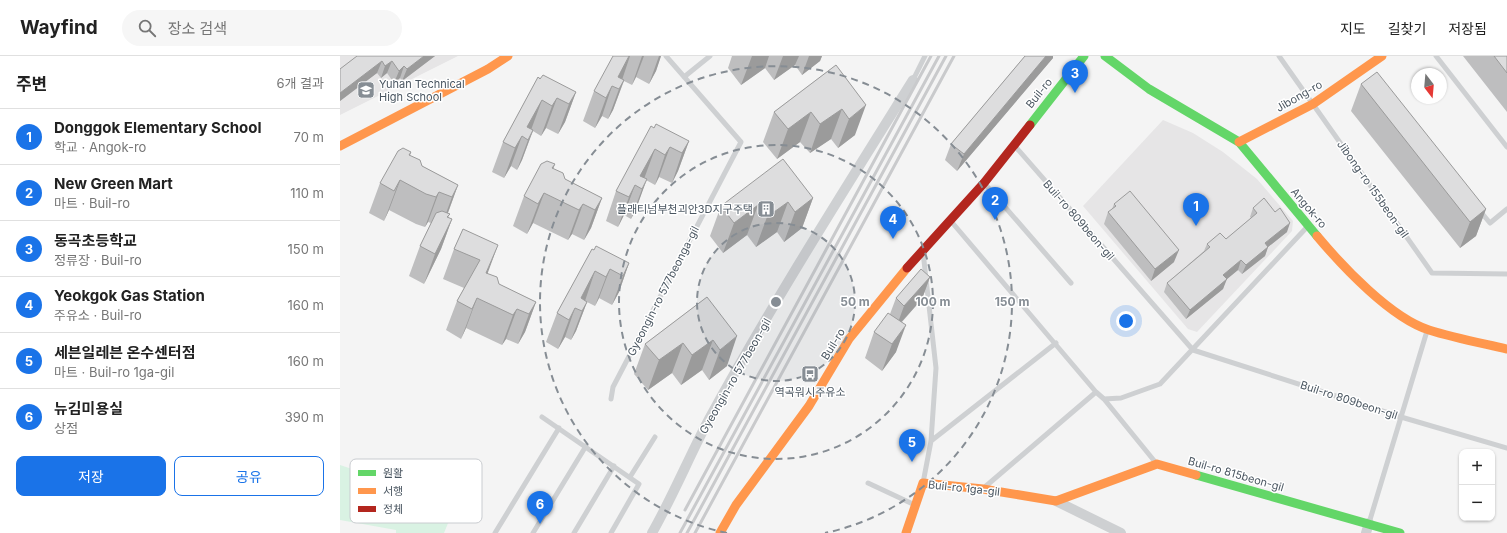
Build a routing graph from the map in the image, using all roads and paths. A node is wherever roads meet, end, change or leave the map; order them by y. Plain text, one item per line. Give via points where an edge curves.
1 (508, 56) edge
2 (666, 56) edge
3 (710, 56) edge
4 (925, 56) edge
5 (1084, 56) edge
6 (1105, 56) edge
7 (1279, 56) edge
8 (1382, 56) edge
9 (1436, 56) edge
10 (684, 77) junction
11 (913, 80) joint
12 (1313, 104) junction
13 (1239, 142) junction
14 (1013, 144) junction
15 (340, 146) edge
16 (1507, 147) edge
17 (984, 183) junction
18 (1475, 204) edge
19 (1507, 209) edge
20 (950, 220) junction
21 (1308, 225) junction
22 (922, 249) junction
23 (1507, 274) edge
24 (1071, 283) dead end
25 (1428, 330) junction
26 (1056, 343) junction
27 (1507, 349) edge
28 (1193, 350) junction
29 (1096, 392) junction
30 (611, 399) dead end
31 (1104, 399) junction
32 (542, 417) dead end
33 (1401, 417) junction
34 (559, 428) junction
35 (655, 437) dead end
36 (931, 441) junction
37 (586, 446) junction
38 (1507, 448) edge
39 (1157, 464) junction
40 (614, 466) junction
41 (630, 477) junction
42 (868, 483) dead end
43 (923, 483) junction
44 (983, 489) junction
45 (1056, 501) junction
46 (916, 505) junction
47 (1367, 528) edge
48 (495, 533) edge
49 (534, 533) edge
50 (574, 533) edge
51 (611, 533) edge
52 (652, 533) edge
53 (720, 533) edge
54 (906, 533) edge
55 (1121, 533) edge
56 (1400, 533) edge

1 - 15 street via 488,69
2 - 10 lane
3 - 10 lane
4 - 11 lane
5 - 14 street, Buil-ro
6 - 13 street, Angok-ro via 1149,89
7 - 12 lane, Jibong-ro 155beon-gil
8 - 12 street, Jibong-ro via 1370,70
9 - 16 lane
10 - 30 lane, Gyeongin-ro 577beonga-gil via 741,142 614,387
11 - 52 street, Gyeongin-ro 577beon-gil via 820,228 708,420
12 - 13 street, Jibong-ro
12 - 23 lane, Jibong-ro 155beon-gil via 1432,273
13 - 21 street, Angok-ro
14 - 17 street, Buil-ro
14 - 28 lane, Buil-ro 809beon-gil
17 - 20 street, Buil-ro
17 - 24 lane
18 - 19 lane via 1490,223
20 - 22 street, Buil-ro
20 - 26 lane
21 - 25 street, Angok-ro via 1333,255 1370,292 1401,315
21 - 28 lane
22 - 36 lane via 936,368
22 - 53 street, Buil-ro via 849,339 809,406 736,505
25 - 27 street, Angok-ro
25 - 33 lane
26 - 29 lane
26 - 36 lane
28 - 31 lane via 1160,384 1121,398
28 - 33 lane, Buil-ro 809beon-gil
29 - 31 lane
29 - 44 lane
31 - 39 lane
32 - 34 lane
33 - 38 lane, Buil-ro 809beon-gil
33 - 47 lane
34 - 37 lane
34 - 48 lane
35 - 41 lane
36 - 43 lane
37 - 40 lane
37 - 49 lane
39 - 45 street, Buil-ro 1ga-gil
39 - 47 street, Buil-ro 815beon-gil
40 - 41 lane
40 - 50 lane
41 - 51 lane via 639,484
42 - 46 lane
43 - 44 street, Buil-ro 1ga-gil
43 - 46 street, Buil-ro 1ga-gil
44 - 45 street, Buil-ro 1ga-gil
45 - 55 street, Buil-ro 1ga-gil
46 - 54 street, Buil-ro 1ga-gil
47 - 56 street, Buil-ro 815beon-gil

